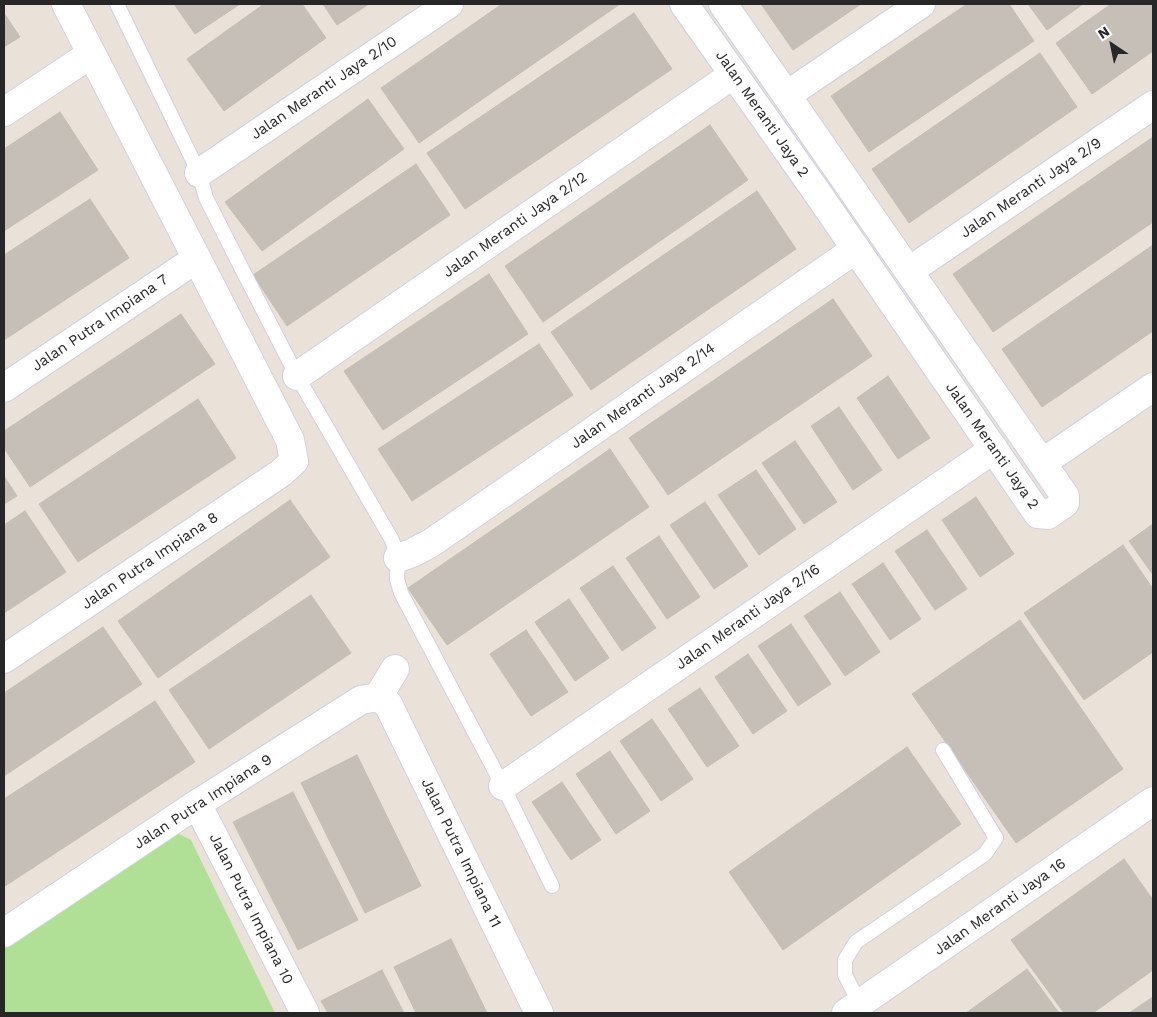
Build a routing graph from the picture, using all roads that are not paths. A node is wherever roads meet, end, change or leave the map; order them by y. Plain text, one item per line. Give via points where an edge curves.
1 (66, 4) edge
2 (117, 4) edge
3 (448, 4) edge
4 (684, 4) edge
5 (723, 4) edge
6 (921, 4) edge
7 (92, 54) junction
8 (734, 74) junction
9 (786, 95) junction
10 (1153, 105) edge
11 (4, 112) edge
12 (199, 173) junction
13 (856, 249) junction
14 (196, 259) junction
15 (909, 271) junction
16 (297, 376) junction
17 (1153, 387) edge
18 (4, 388) edge
19 (994, 449) junction
20 (1042, 464) junction
21 (398, 558) junction
22 (4, 659) edge
23 (395, 669) dead end
24 (378, 696) junction
25 (943, 750) dead end
26 (504, 786) junction
27 (1153, 801) edge
28 (197, 804) junction
29 (552, 886) dead end
30 (4, 933) edge
31 (853, 1008) edge
32 (305, 1013) edge
33 (539, 1013) edge

1 - 7 street
2 - 12 lane
3 - 12 street, Jalan Meranti Jaya 2/10
4 - 8 street, Jalan Meranti Jaya 2
5 - 9 street, Jalan Meranti Jaya 2
6 - 9 street
7 - 11 street
7 - 14 street
8 - 13 street, Jalan Meranti Jaya 2
8 - 16 street, Jalan Meranti Jaya 2/12
9 - 15 street, Jalan Meranti Jaya 2
10 - 15 street, Jalan Meranti Jaya 2/9
12 - 16 lane via 206,198
13 - 19 street, Jalan Meranti Jaya 2
13 - 21 street, Jalan Meranti Jaya 2/14 via 431,543
14 - 18 street, Jalan Putra Impiana 7
14 - 22 street, Jalan Putra Impiana 8 via 290,440 294,461 281,473
15 - 20 street, Jalan Meranti Jaya 2
16 - 21 lane via 387,532
17 - 20 street
19 - 20 street, Jalan Meranti Jaya 2 via 1038,514 1048,515 1065,503 1065,496
19 - 26 street, Jalan Meranti Jaya 2/16
21 - 26 lane via 397,579 401,593
23 - 24 street
24 - 28 street, Jalan Putra Impiana 9 via 361,700
24 - 33 street, Jalan Putra Impiana 11 via 388,704
25 - 31 lane via 996,838 984,854 856,942 845,960 844,975
26 - 29 lane
27 - 31 street, Jalan Meranti Jaya 16
28 - 30 street, Jalan Putra Impiana 9
28 - 32 street, Jalan Putra Impiana 10

